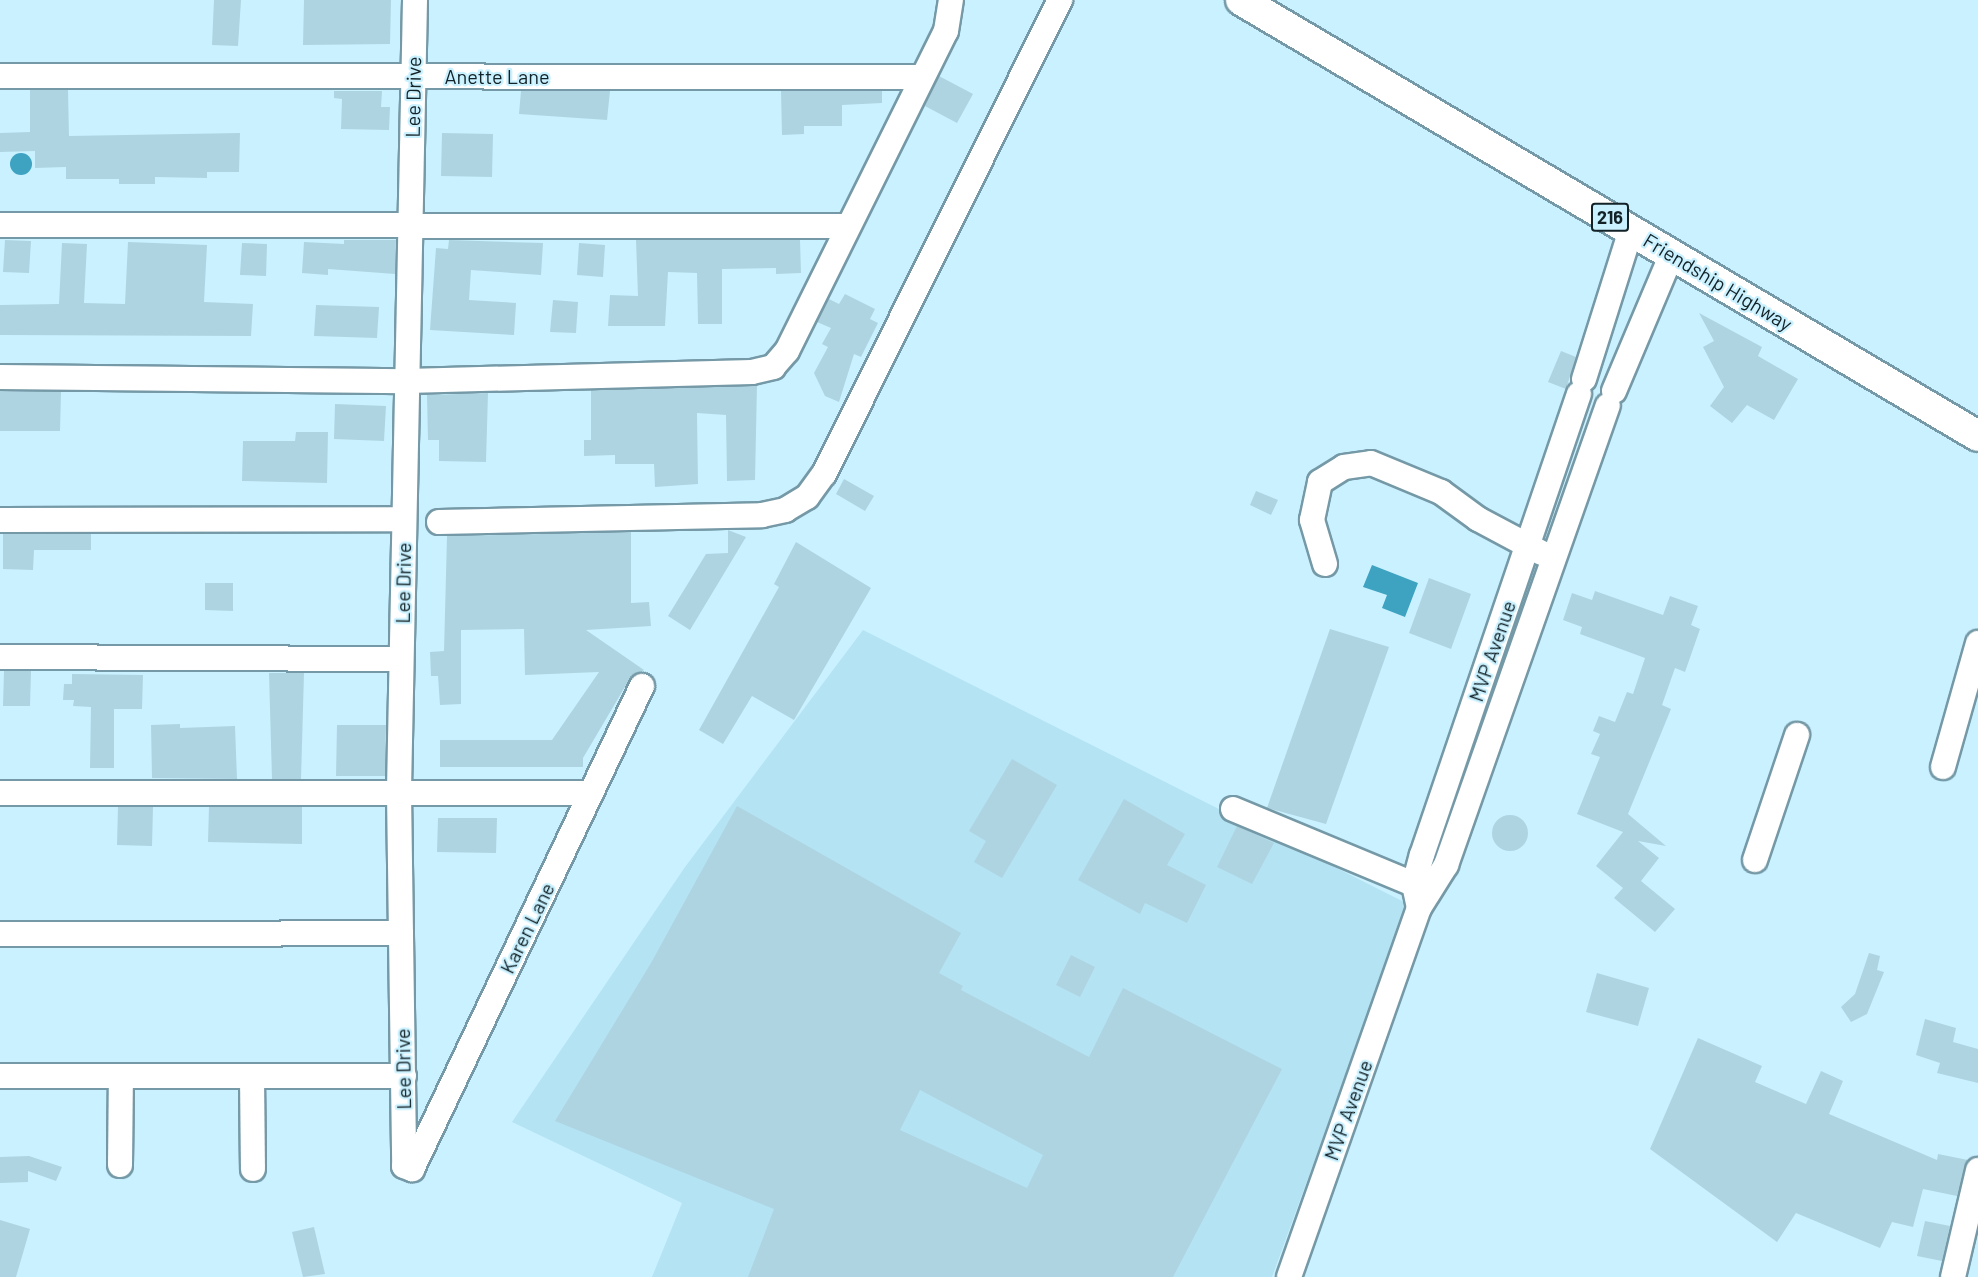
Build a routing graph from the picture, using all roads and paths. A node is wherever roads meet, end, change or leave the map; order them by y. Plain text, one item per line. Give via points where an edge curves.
1 (415, 0) edge
2 (951, 0) edge
3 (1060, 0) edge
4 (1241, 0) edge
5 (0, 76) edge
6 (414, 76) junction
7 (921, 77) junction
8 (0, 225) edge
9 (410, 225) junction
10 (848, 226) junction
11 (1631, 230) junction
12 (1671, 256) junction
13 (0, 377) edge
14 (407, 381) junction
15 (1567, 431) junction
16 (1978, 436) edge
17 (1596, 441) junction
18 (404, 519) junction
19 (0, 520) edge
20 (439, 522) dead end
21 (1527, 549) junction
22 (1556, 557) junction
23 (1325, 564) dead end
24 (1498, 633) junction
25 (1527, 643) junction
26 (1978, 643) edge
27 (0, 657) edge
28 (401, 659) junction
29 (642, 686) dead end
30 (1797, 735) dead end
31 (1943, 768) dead end
32 (399, 792) junction
33 (0, 793) edge
34 (591, 793) junction
35 (1233, 809) dead end
36 (1422, 855) junction
37 (1755, 860) dead end
38 (1446, 865) junction
39 (1421, 894) junction
40 (401, 933) junction
41 (0, 934) edge
42 (0, 1076) edge
43 (121, 1076) junction
44 (252, 1076) junction
45 (404, 1076) junction
46 (120, 1165) dead end
47 (408, 1167) joint
48 (253, 1169) dead end
49 (1978, 1170) edge
50 (1289, 1277) edge
51 (1953, 1277) edge

1 - 6 street, Lee Drive
2 - 7 street via 946,31
3 - 20 street via 824,474 807,496 785,510 762,515
4 - 11 main road, Friendship Highway / 216
5 - 6 street, Anette Lane
6 - 7 street, Anette Lane
6 - 9 street, Lee Drive
7 - 10 street
8 - 9 street
9 - 10 street
9 - 14 street, Lee Drive
10 - 14 street via 787,351 773,367 752,372
11 - 12 main road, Friendship Highway / 216
11 - 15 street, MVP Avenue
12 - 16 main road, Friendship Highway / 216
12 - 17 street, MVP Avenue
13 - 14 street
14 - 18 street, Lee Drive
15 - 17 street
15 - 21 street, MVP Avenue
17 - 22 street, MVP Avenue
18 - 19 street
18 - 28 street, Lee Drive
21 - 22 street
21 - 23 street via 1442,492 1371,463 1344,467 1320,482 1312,520
21 - 24 street, MVP Avenue
22 - 25 street, MVP Avenue
24 - 25 street
24 - 36 street, MVP Avenue
25 - 38 street, MVP Avenue
26 - 31 street
27 - 28 street
28 - 32 street, Lee Drive
29 - 34 street, Karen Lane
30 - 37 street
32 - 33 street
32 - 34 street
32 - 40 street, Lee Drive
34 - 47 street, Karen Lane
35 - 39 street
36 - 38 street
36 - 39 street, MVP Avenue
38 - 39 street, MVP Avenue
39 - 50 street, MVP Avenue
40 - 41 street
40 - 45 street, Lee Drive
42 - 43 street
43 - 44 street
43 - 46 street
44 - 45 street
44 - 48 street
45 - 47 street, Lee Drive
49 - 51 street

